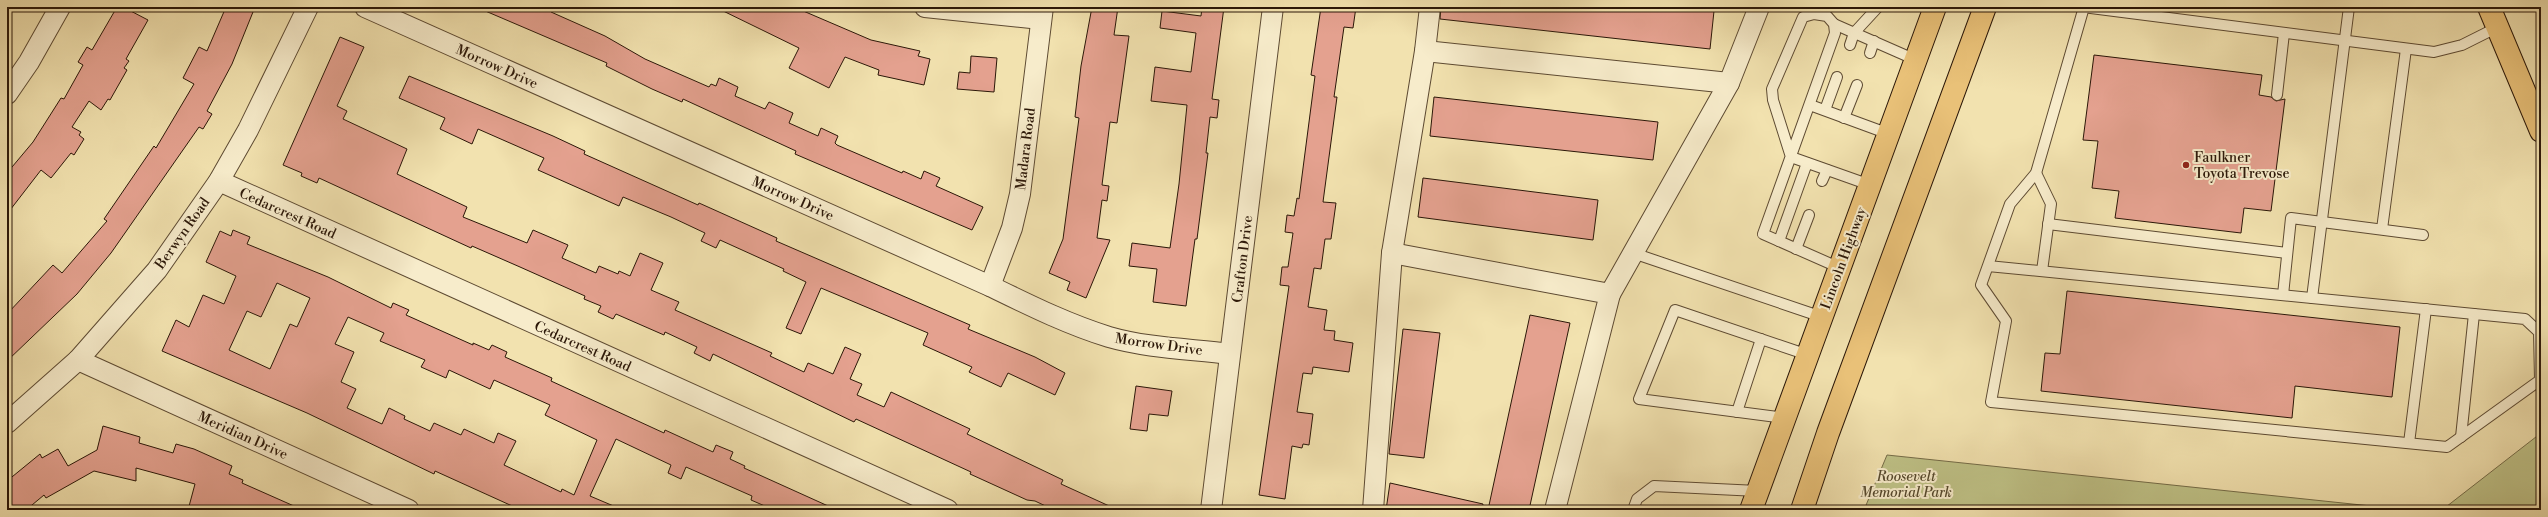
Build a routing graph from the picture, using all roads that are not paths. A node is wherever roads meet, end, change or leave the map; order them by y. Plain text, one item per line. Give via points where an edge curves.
1 (60, 7) edge
2 (308, 7) edge
3 (365, 7) edge
4 (925, 7) edge
5 (1273, 7) edge
6 (1430, 7) edge
7 (1759, 7) edge
8 (1878, 7) edge
9 (1935, 7) edge
10 (1984, 7) edge
11 (2084, 7) edge
12 (2349, 7) edge
13 (2490, 7) edge
14 (1042, 13) edge
15 (2498, 27) junction
16 (1835, 28) junction
17 (1854, 32) junction
18 (2284, 33) junction
19 (1874, 41) junction
20 (2347, 41) junction
21 (1850, 45) dead end
22 (2406, 49) junction
23 (1426, 51) junction
24 (1870, 53) dead end
25 (1916, 60) junction
26 (1837, 78) dead end
27 (1729, 83) junction
28 (1857, 85) dead end
29 (7, 94) edge
30 (2277, 95) dead end
31 (1810, 105) junction
32 (1825, 110) junction
33 (1844, 118) junction
34 (2541, 131) edge
35 (1889, 134) junction
36 (1792, 157) junction
37 (1807, 163) junction
38 (1827, 170) junction
39 (2036, 173) junction
40 (219, 181) junction
41 (1822, 181) dead end
42 (1870, 185) junction
43 (1809, 215) dead end
44 (2323, 222) junction
45 (2048, 224) junction
46 (2382, 229) junction
47 (2423, 235) dead end
48 (1779, 241) junction
49 (1796, 249) junction
50 (1392, 253) junction
51 (1633, 253) junction
52 (2287, 253) junction
53 (1988, 266) junction
54 (1840, 268) junction
55 (2042, 271) junction
56 (990, 286) junction
57 (1610, 294) junction
58 (2283, 295) junction
59 (2312, 298) junction
60 (2426, 309) junction
61 (2474, 314) junction
62 (1822, 316) junction
63 (1761, 340) junction
64 (1230, 354) junction
65 (1808, 355) junction
66 (78, 360) junction
67 (1737, 412) junction
68 (1785, 418) junction
69 (7, 424) edge
70 (2461, 437) junction
71 (2409, 443) junction
72 (1754, 500) edge
73 (409, 510) edge
74 (948, 510) edge
75 (1211, 510) edge
76 (1373, 510) edge
77 (1554, 510) edge
78 (1633, 510) edge
79 (1802, 510) edge

1 - 29 street via 29,62
2 - 40 street, Berwyn Road via 248,130
3 - 56 street, Morrow Drive
4 - 14 street
5 - 64 street, Crafton Drive
6 - 23 street
7 - 27 street
8 - 17 lane
9 - 25 main road, Lincoln Highway
10 - 79 main road
11 - 18 lane
11 - 39 lane
12 - 20 lane
13 - 15 main road
14 - 56 street, Madara Road via 1020,194 1012,228
15 - 22 lane via 2462,45 2434,52
15 - 34 main road
16 - 17 lane
16 - 31 lane
16 - 36 lane via 1827,16 1814,14 1803,17 1797,25 1772,89 1773,100
17 - 19 lane
17 - 21 lane
18 - 20 lane
18 - 30 lane
19 - 24 lane
19 - 25 lane
20 - 22 lane
20 - 44 lane
22 - 46 lane
23 - 27 street
23 - 50 street
25 - 35 main road, Lincoln Highway
26 - 32 lane
27 - 51 street
28 - 33 lane
31 - 32 lane
31 - 36 lane
32 - 33 lane
33 - 35 lane
35 - 42 main road, Lincoln Highway
36 - 37 lane
36 - 48 lane via 1762,234
37 - 38 lane
37 - 48 lane
38 - 41 lane
38 - 42 lane
39 - 45 lane via 2051,204
39 - 53 lane via 2010,204
40 - 66 street, Berwyn Road via 157,270
40 - 74 street, Cedarcrest Road
42 - 54 main road, Lincoln Highway
43 - 49 lane
44 - 46 lane
44 - 52 lane via 2291,218
44 - 59 lane
45 - 52 lane
45 - 55 lane
46 - 47 lane
48 - 49 lane
49 - 54 lane
50 - 57 street
50 - 76 street
51 - 57 street
51 - 62 lane
52 - 58 lane
53 - 55 lane
53 - 71 lane via 1981,285 2006,321 1991,402
54 - 62 main road, Lincoln Highway
55 - 58 lane
56 - 64 street, Morrow Drive via 1061,321 1110,337 1135,343
57 - 77 street
58 - 59 lane
59 - 60 lane
60 - 61 lane
60 - 71 lane
61 - 70 lane
61 - 70 lane via 2525,319 2539,332 2540,380
62 - 65 main road, Lincoln Highway
63 - 65 lane
63 - 67 lane
63 - 67 lane via 1675,310 1639,399
64 - 75 street, Crafton Drive
65 - 68 main road, Lincoln Highway
66 - 69 street, Berwyn Road
66 - 73 street, Meridian Drive
67 - 68 lane
68 - 72 main road, Lincoln Highway
70 - 71 lane via 2446,446
72 - 78 lane via 1654,486 1637,499

